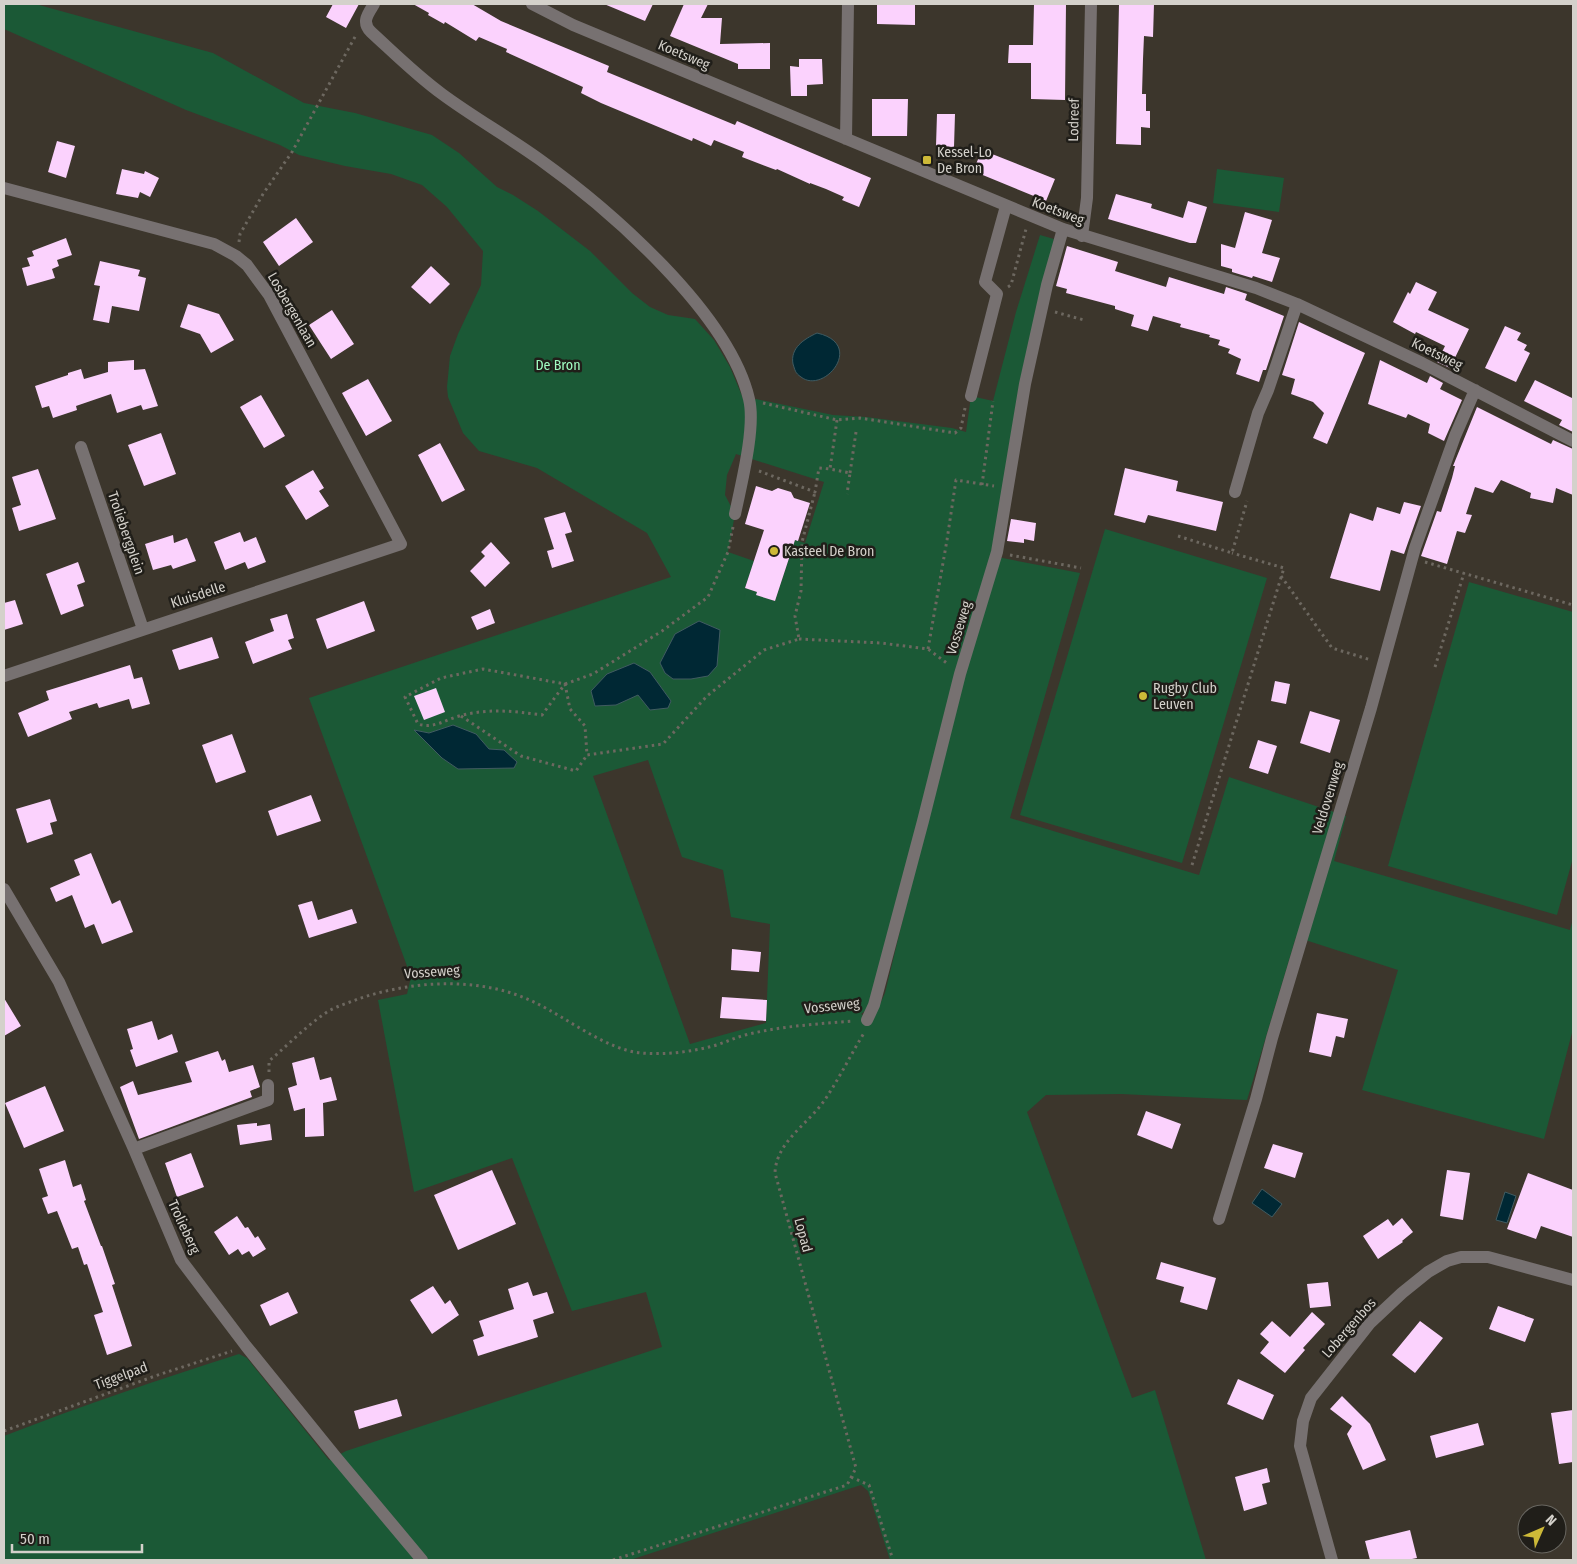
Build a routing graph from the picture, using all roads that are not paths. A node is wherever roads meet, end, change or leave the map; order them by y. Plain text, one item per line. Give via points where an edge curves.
1 (374, 4) edge
2 (532, 4) edge
3 (848, 4) edge
4 (1091, 4) edge
5 (846, 139) junction
6 (4, 188) edge
7 (1006, 206) junction
8 (1063, 230) junction
9 (1082, 236) junction
10 (1297, 304) junction
11 (1475, 390) junction
12 (971, 396) road end
13 (1573, 441) edge
14 (81, 446) dead end
15 (1235, 492) road end
16 (735, 514) road end
17 (401, 544) joint
18 (143, 629) junction
19 (4, 676) edge
20 (4, 889) edge
21 (867, 1020) road end
22 (268, 1085) road end
23 (134, 1148) junction
24 (1219, 1219) dead end
25 (1573, 1280) edge
26 (422, 1560) edge
27 (1332, 1560) edge

1 - 16 street via 365,19 368,29 441,94 581,190 676,279 724,341 739,367 750,401 750,430
2 - 5 street, Koetsweg
3 - 5 street
4 - 9 street, Lodreef via 1087,198
5 - 7 street, Koetsweg
6 - 17 street, Losbergenlaan via 214,244 247,265 269,295
7 - 8 street, Koetsweg
7 - 12 street via 985,282 997,294
8 - 9 street, Koetsweg
8 - 21 street, Vosseweg via 1025,384 998,552 960,674 874,1005
9 - 10 street, Koetsweg via 1256,288
10 - 11 street, Koetsweg
10 - 15 street via 1258,413
11 - 13 street, Koetsweg
11 - 24 street, Veldovenweg via 1455,436 1412,558
14 - 18 street, Troliebergplein
17 - 18 street, Kluisdelle
18 - 19 street, Kluisdelle
20 - 23 street, Trolieberg via 59,982
22 - 23 street via 268,1100
23 - 26 street, Trolieberg via 181,1260 246,1346
25 - 27 street, Lobergenbos via 1488,1257 1461,1257 1428,1272 1370,1323 1311,1398 1303,1421 1300,1446

